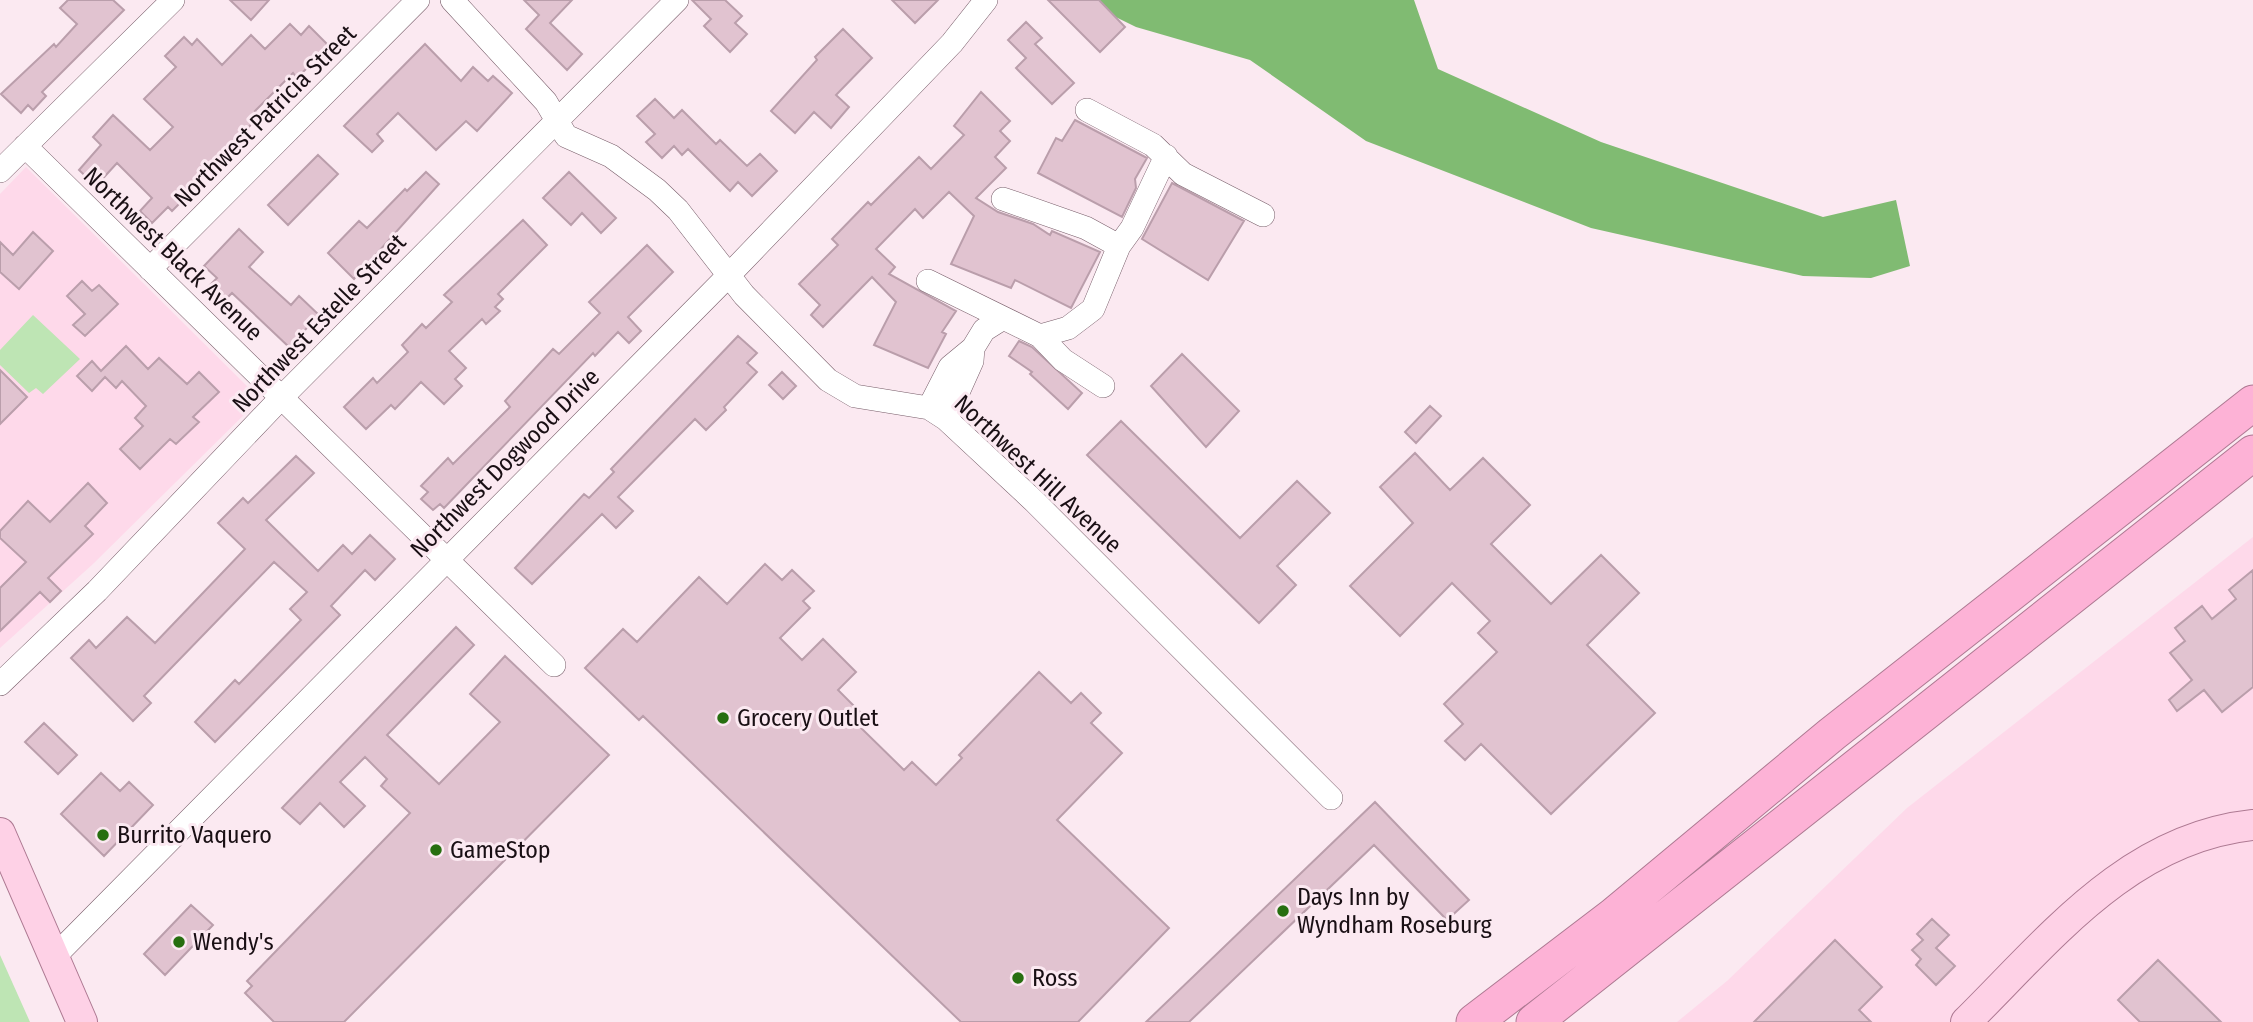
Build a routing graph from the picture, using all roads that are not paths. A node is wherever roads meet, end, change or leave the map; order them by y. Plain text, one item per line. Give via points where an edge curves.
1 (173, 0) edge
2 (418, 0) edge
3 (452, 0) edge
4 (677, 0) edge
5 (986, 0) edge
6 (1087, 110) dead end
7 (555, 119) junction
8 (24, 146) junction
9 (1166, 156) junction
10 (0, 171) edge
11 (1003, 199) dead end
12 (1263, 215) dead end
13 (1119, 246) junction
14 (150, 269) junction
15 (729, 275) junction
16 (928, 281) dead end
17 (1003, 318) junction
18 (1040, 336) junction
19 (1103, 386) dead end
20 (281, 398) junction
21 (2253, 403) edge
22 (937, 414) junction
23 (2253, 453) edge
24 (446, 559) junction
25 (554, 665) dead end
26 (0, 684) edge
27 (1331, 798) dead end
28 (2253, 825) edge
29 (0, 833) edge
30 (55, 957) junction
31 (82, 1022) edge
32 (1474, 1022) edge
33 (1534, 1022) edge
34 (1966, 1022) edge

1 - 8 street
2 - 14 street, Northwest Patricia Street
3 - 7 street, Northwest Hill Avenue via 546,102
4 - 7 street, Northwest Estelle Street
5 - 15 street, Northwest Dogwood Drive via 952,43
6 - 9 street
7 - 15 street, Northwest Hill Avenue via 566,136 611,156 657,190
7 - 20 street, Northwest Estelle Street
8 - 10 street
8 - 14 street, Northwest Black Avenue
9 - 12 street via 1183,174
9 - 13 street
11 - 13 street via 1086,228
13 - 18 street via 1093,309 1068,328
14 - 20 street, Northwest Black Avenue
15 - 22 street, Northwest Hill Avenue via 828,380 855,396
15 - 24 street, Northwest Dogwood Drive
16 - 17 street
17 - 18 street
17 - 22 street via 984,330 973,348 972,361
18 - 19 street via 1063,360
20 - 24 street, Northwest Black Avenue
20 - 26 street, Northwest Estelle Street via 97,591
21 - 32 highway
22 - 27 street, Northwest Hill Avenue via 1035,502
23 - 33 highway
24 - 25 street, Northwest Black Avenue
24 - 30 street, Northwest Dogwood Drive
28 - 34 main road via 2176,845 2120,875
29 - 30 main road
30 - 31 main road

